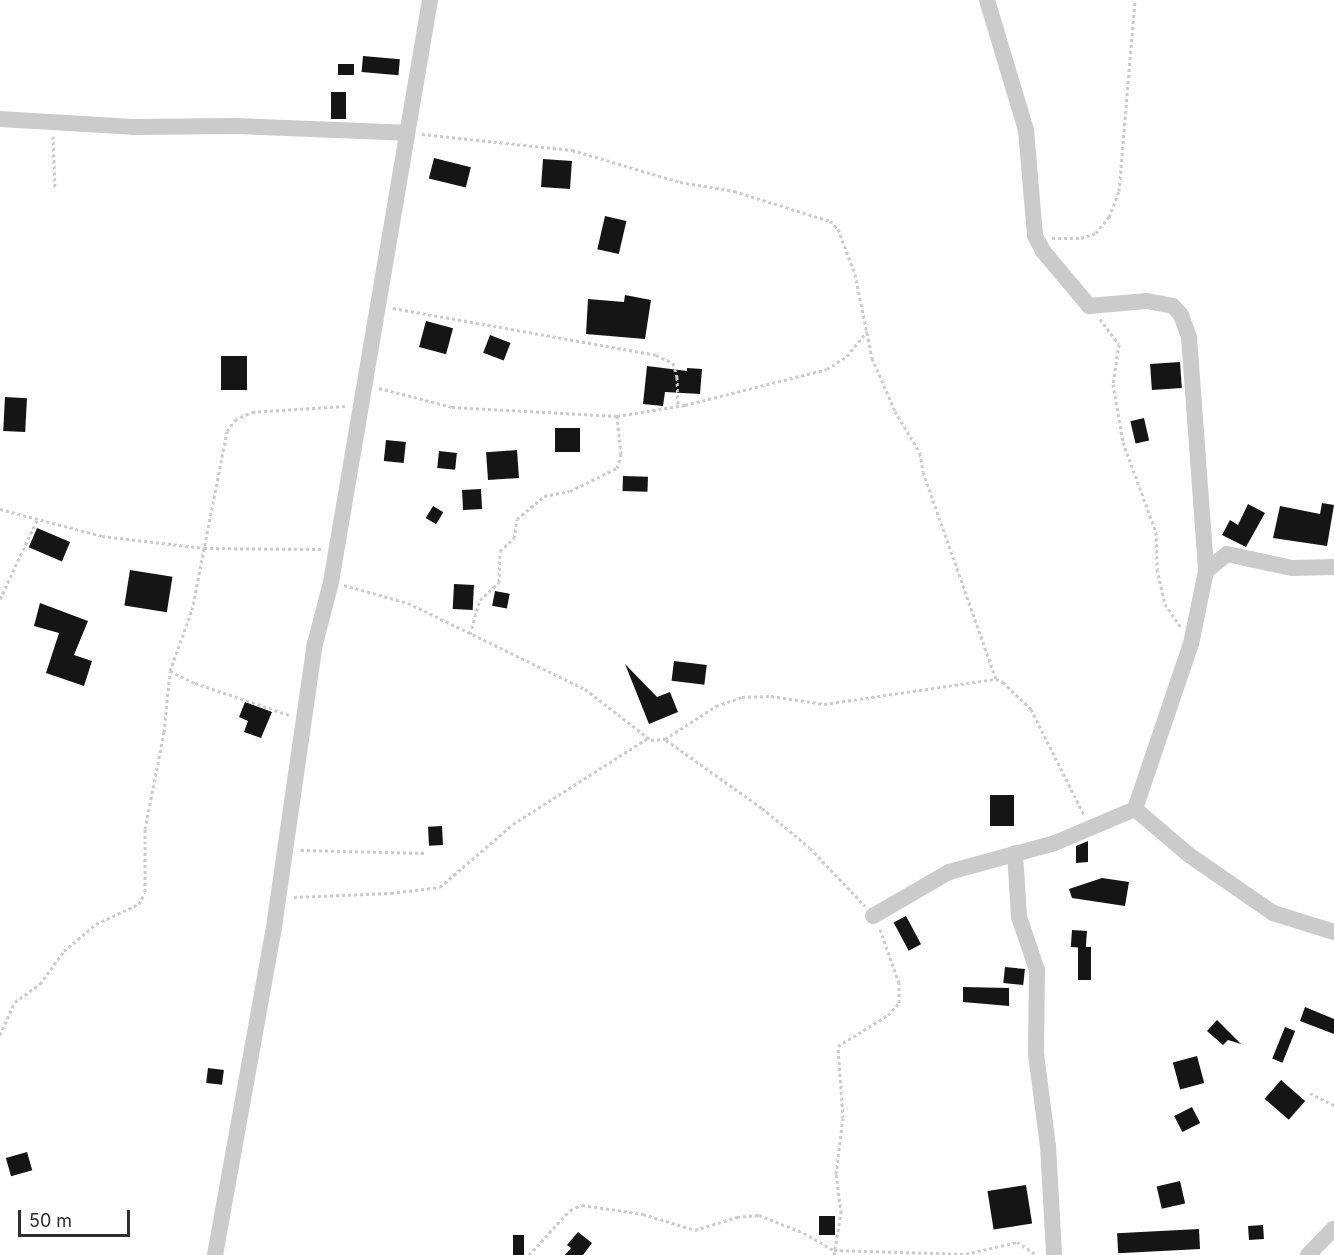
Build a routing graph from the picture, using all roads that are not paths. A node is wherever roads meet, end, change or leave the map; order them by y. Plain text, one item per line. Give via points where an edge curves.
1 (429, 0) edge
2 (987, 0) edge
3 (0, 119) edge
4 (406, 133) junction
5 (1334, 567) edge
6 (1206, 570) junction
7 (1135, 809) junction
8 (1015, 854) junction
9 (873, 916) road end
10 (1334, 932) edge
11 (1334, 1228) edge
12 (215, 1255) edge
13 (1054, 1255) edge
14 (1308, 1255) edge

1 - 4 street
2 - 6 street via 1026,130 1035,236 1042,251 1089,306 1147,301 1173,306 1181,315 1189,337
3 - 4 street
4 - 12 street via 380,305 363,383 331,582 322,609 278,898
5 - 6 street via 1292,568 1227,554
6 - 7 street via 1191,644
7 - 8 street via 1055,843
7 - 10 street via 1189,855 1273,913
8 - 9 street via 949,872
8 - 13 street via 1019,917 1036,969 1036,1054 1048,1146
11 - 14 street

